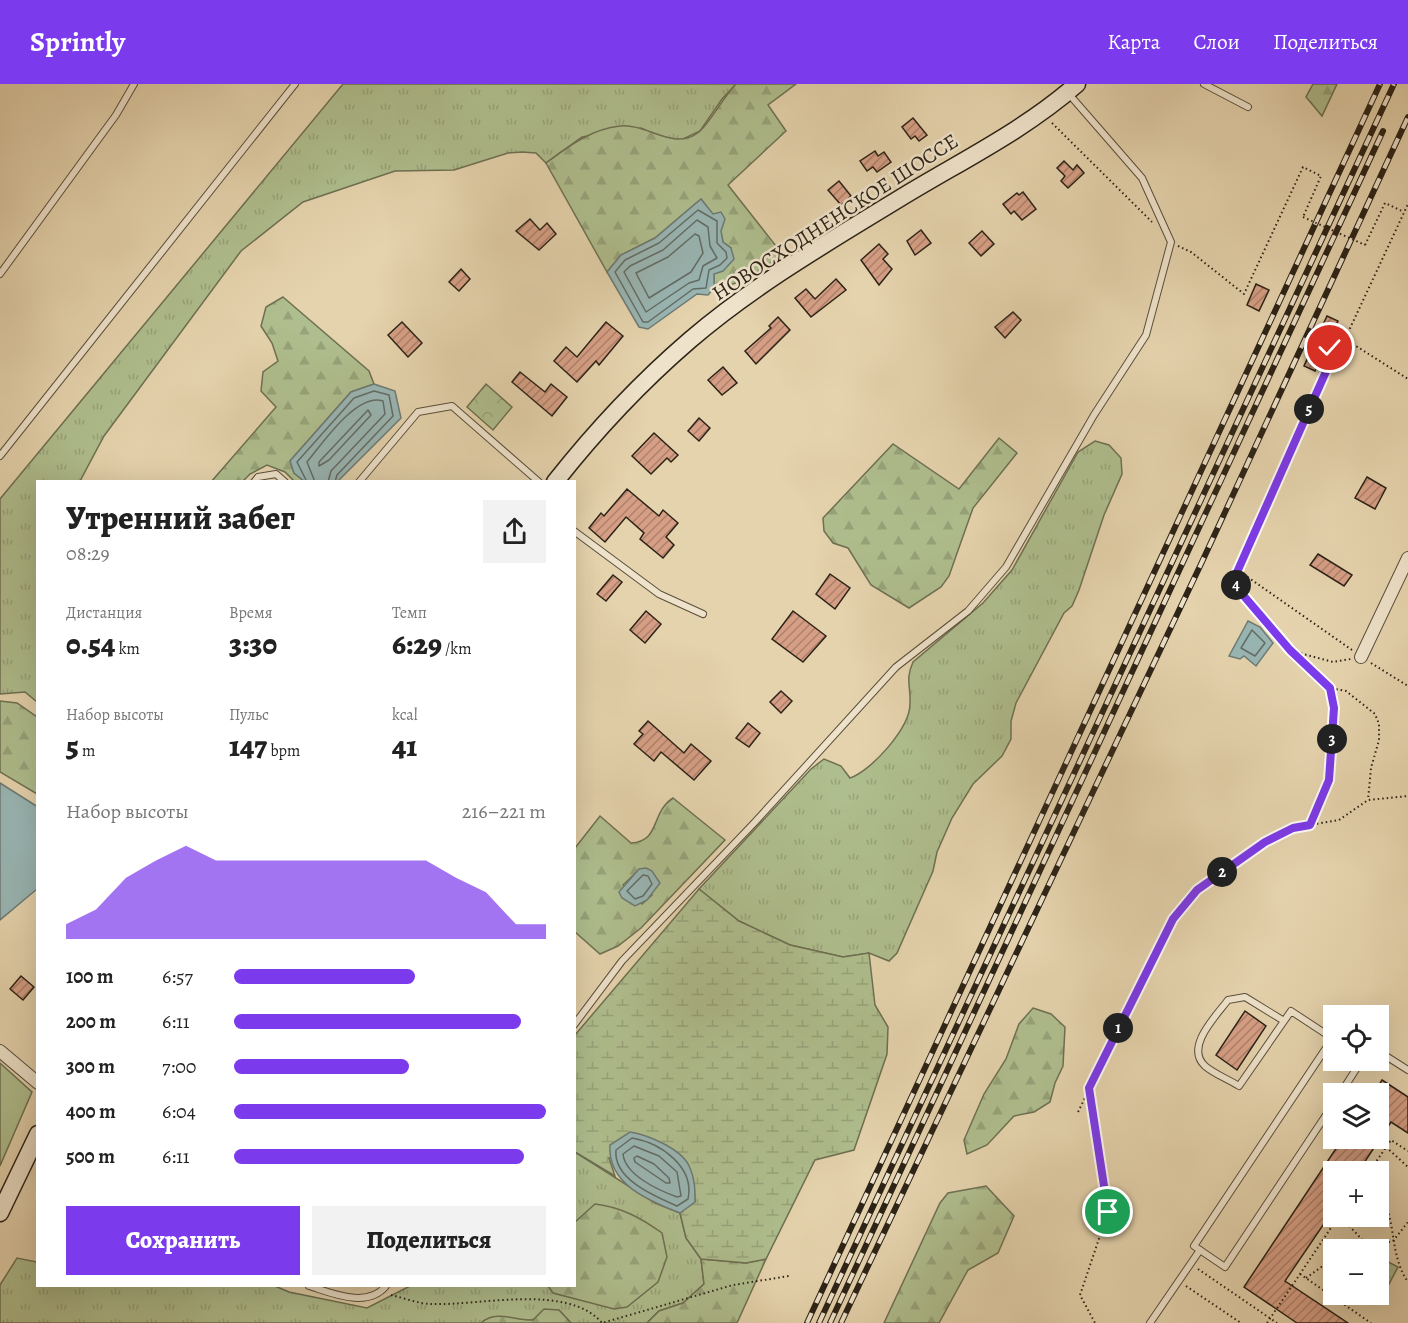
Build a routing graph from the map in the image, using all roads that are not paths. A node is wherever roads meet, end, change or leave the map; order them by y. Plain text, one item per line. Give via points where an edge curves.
1 (134, 84) edge
2 (295, 84) edge
3 (1204, 84) edge
4 (1073, 88) edge
5 (1248, 107) dead end
6 (0, 274) edge
7 (0, 456) edge
8 (256, 480) edge
9 (283, 480) edge
10 (361, 480) edge
11 (537, 480) edge
12 (557, 480) edge
13 (576, 532) edge
14 (1408, 558) edge
15 (703, 614) dead end
16 (1361, 657) road end
17 (1284, 1021) junction
18 (576, 1022) edge
19 (1323, 1031) edge
20 (0, 1051) edge
21 (1323, 1052) edge
22 (1389, 1058) edge
23 (1408, 1070) edge
24 (36, 1081) edge
25 (1323, 1120) edge
26 (36, 1140) edge
27 (0, 1214) edge
28 (1200, 1250) junction
29 (312, 1287) edge
30 (385, 1287) edge
31 (1150, 1323) edge

1 - 6 lane via 116,115
2 - 7 lane
3 - 5 lane
4 - 12 main road, НОВОСХОДНЕНСКОЕ ШОССЕ via 1000,140 824,246 734,307 630,396
4 - 18 lane via 1142,178 1171,242 1146,335 1006,567 968,611 896,668 622,961
8 - 9 lane via 276,474
10 - 11 lane via 418,412 452,406
13 - 15 lane via 659,594
14 - 16 street
17 - 17 lane via 1245,998 1228,1000 1200,1039 1199,1055 1204,1065 1239,1086
17 - 19 lane via 1291,1011
20 - 24 street
21 - 28 lane via 1194,1246
22 - 23 lane
25 - 28 lane via 1225,1267
26 - 27 main road
28 - 31 lane
29 - 30 lane via 352,1299

